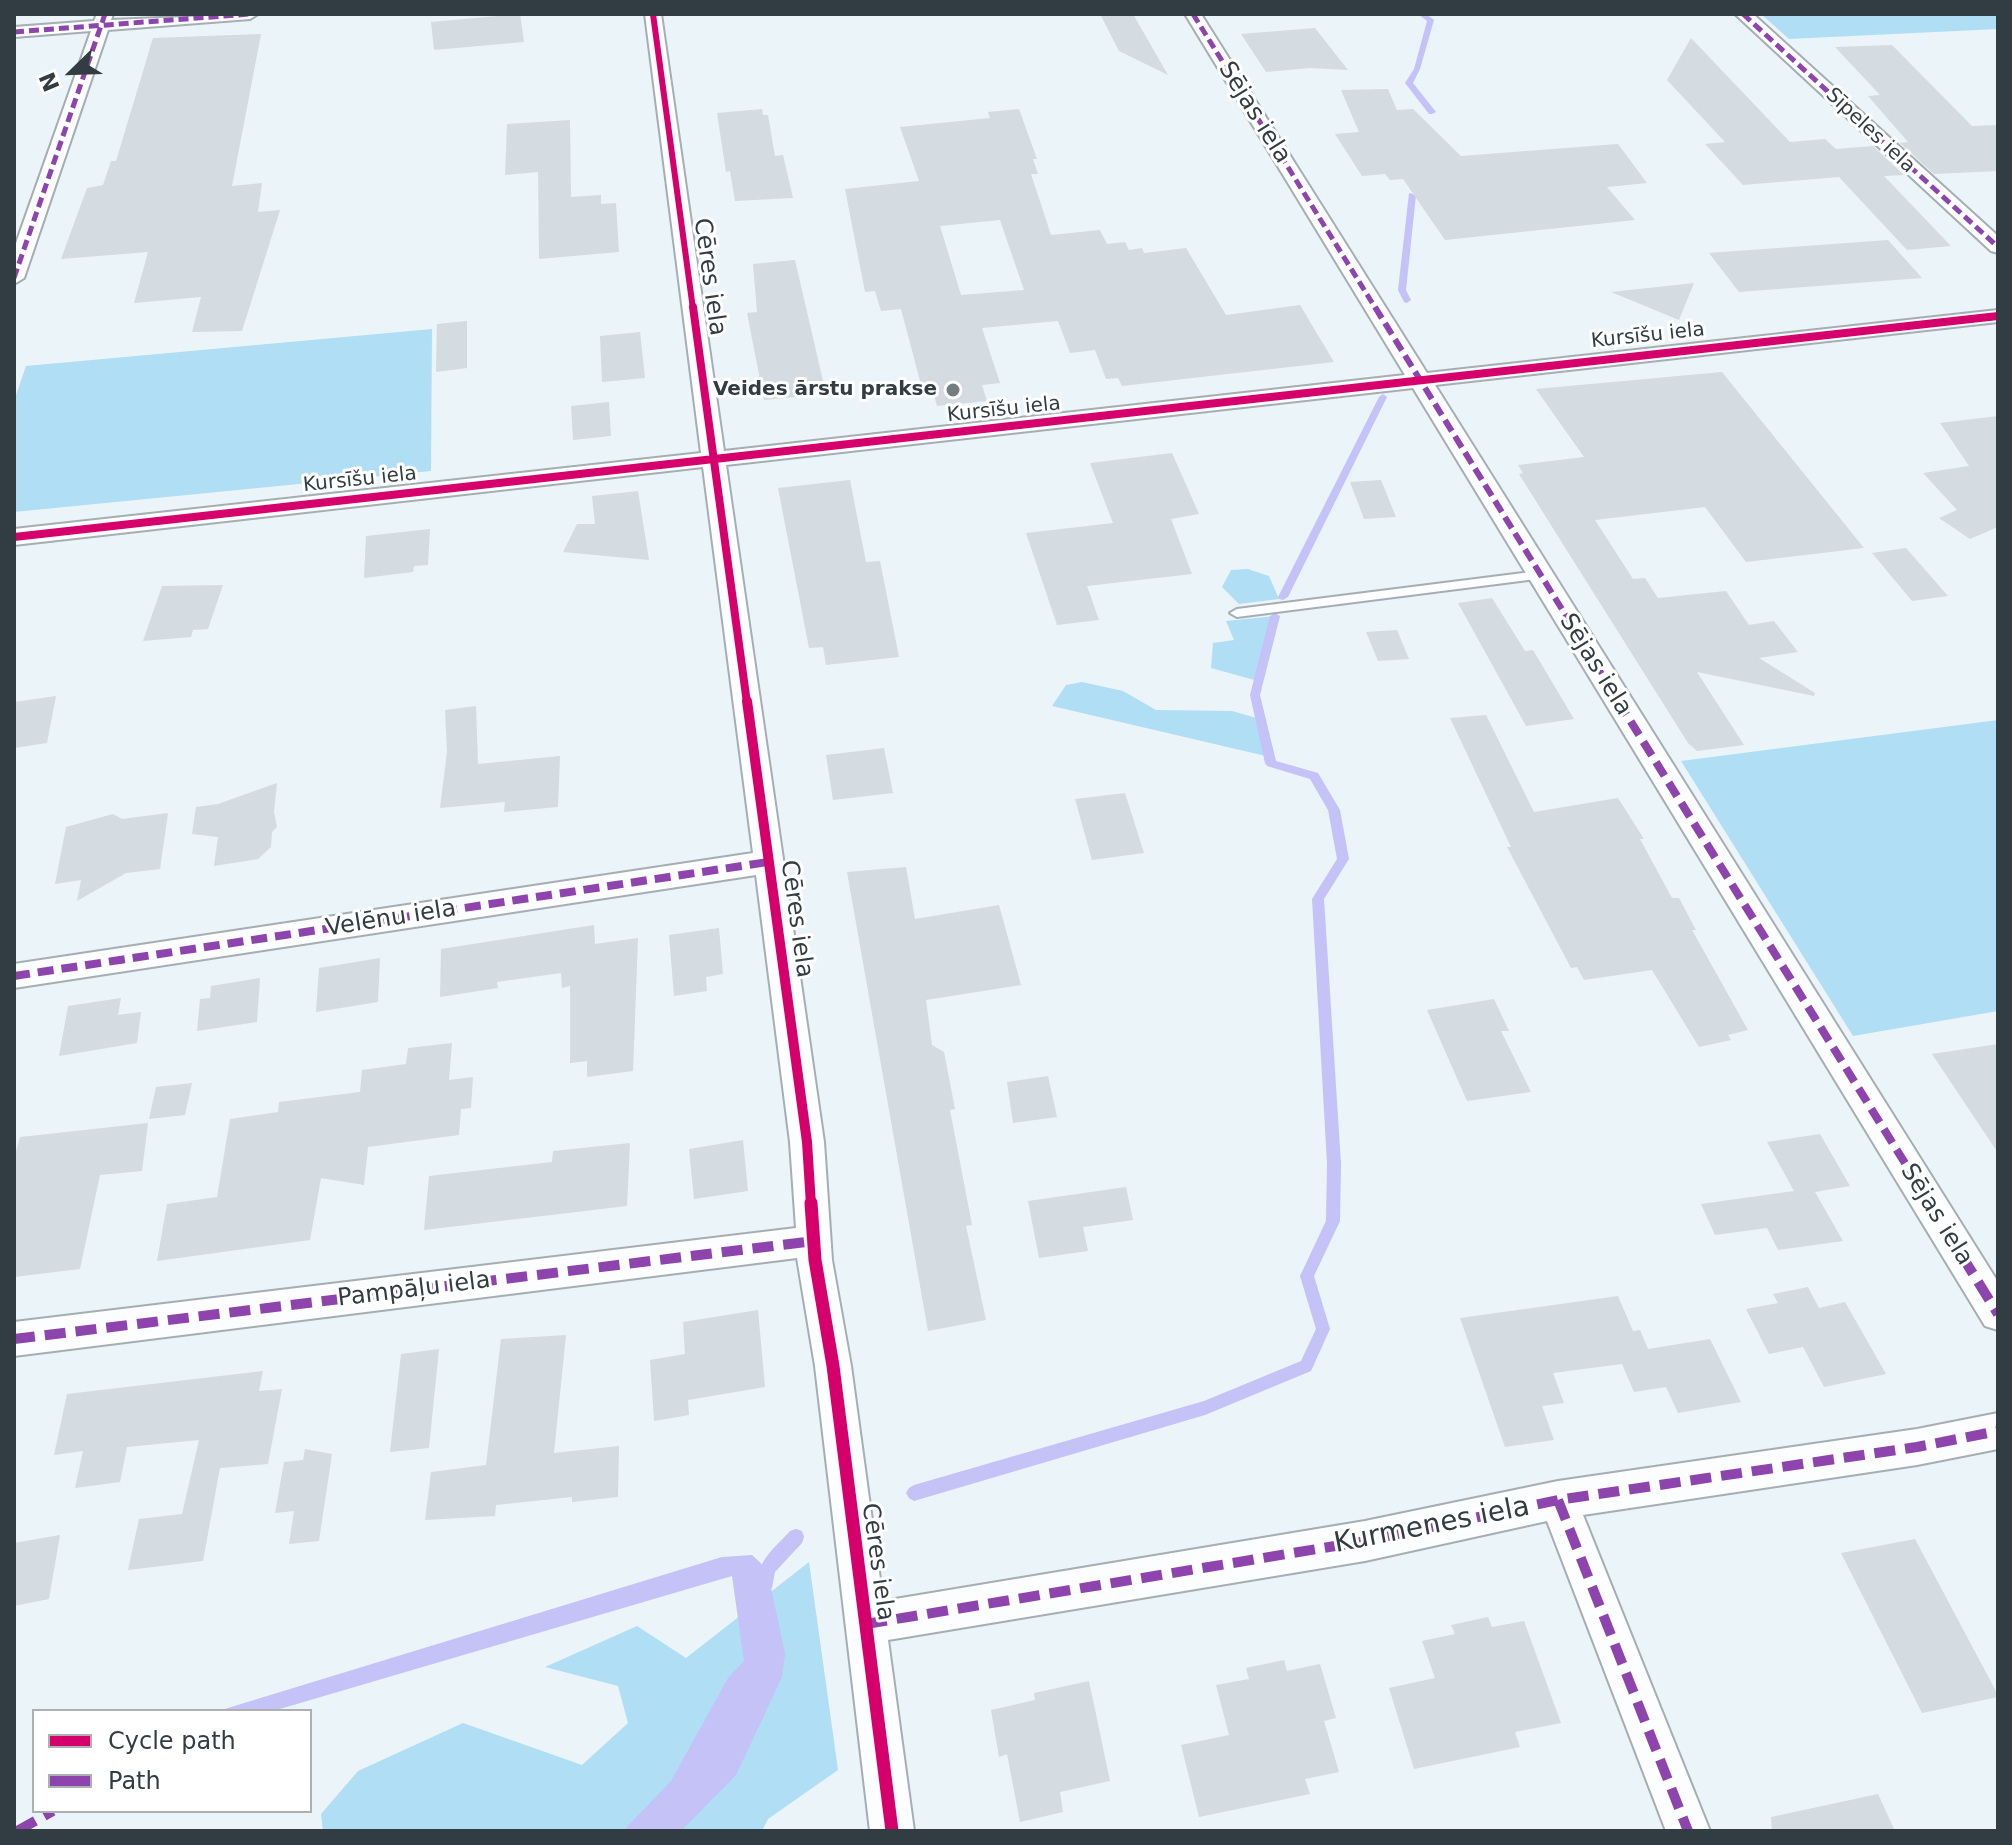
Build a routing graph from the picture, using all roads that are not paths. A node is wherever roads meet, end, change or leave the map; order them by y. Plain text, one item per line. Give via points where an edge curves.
1 (250, 14) edge
2 (653, 14) edge
3 (1193, 14) edge
4 (1743, 14) edge
5 (103, 20) edge
6 (14, 32) edge
7 (1998, 247) edge
8 (14, 278) edge
9 (1998, 316) edge
10 (1418, 380) junction
11 (715, 459) junction
12 (14, 537) edge
13 (1539, 575) junction
14 (1237, 613) dead end
15 (768, 862) junction
16 (14, 976) edge
17 (814, 1241) junction
18 (1998, 1314) edge
19 (14, 1339) edge
20 (1998, 1431) edge
21 (1558, 1500) junction
22 (866, 1624) junction
23 (892, 1831) edge
24 (1688, 1831) edge

1 - 5 street
2 - 11 street, Cēres iela
3 - 10 street, Sējas iela
4 - 7 street, Sīpeles iela
5 - 6 street
5 - 8 street
9 - 10 street, Kursīšu iela
10 - 11 street, Kursīšu iela
10 - 13 street, Sējas iela
11 - 12 street, Kursīšu iela
11 - 15 street, Cēres iela
13 - 14 lane
13 - 18 street, Sējas iela
15 - 16 street, Velēnu iela
15 - 17 street, Cēres iela via 807,1142
17 - 19 street, Pampāļu iela
17 - 22 street, Cēres iela
20 - 21 street, Kurmenes iela
21 - 22 street, Kurmenes iela via 1365,1541
21 - 24 street
22 - 23 street, Cēres iela

